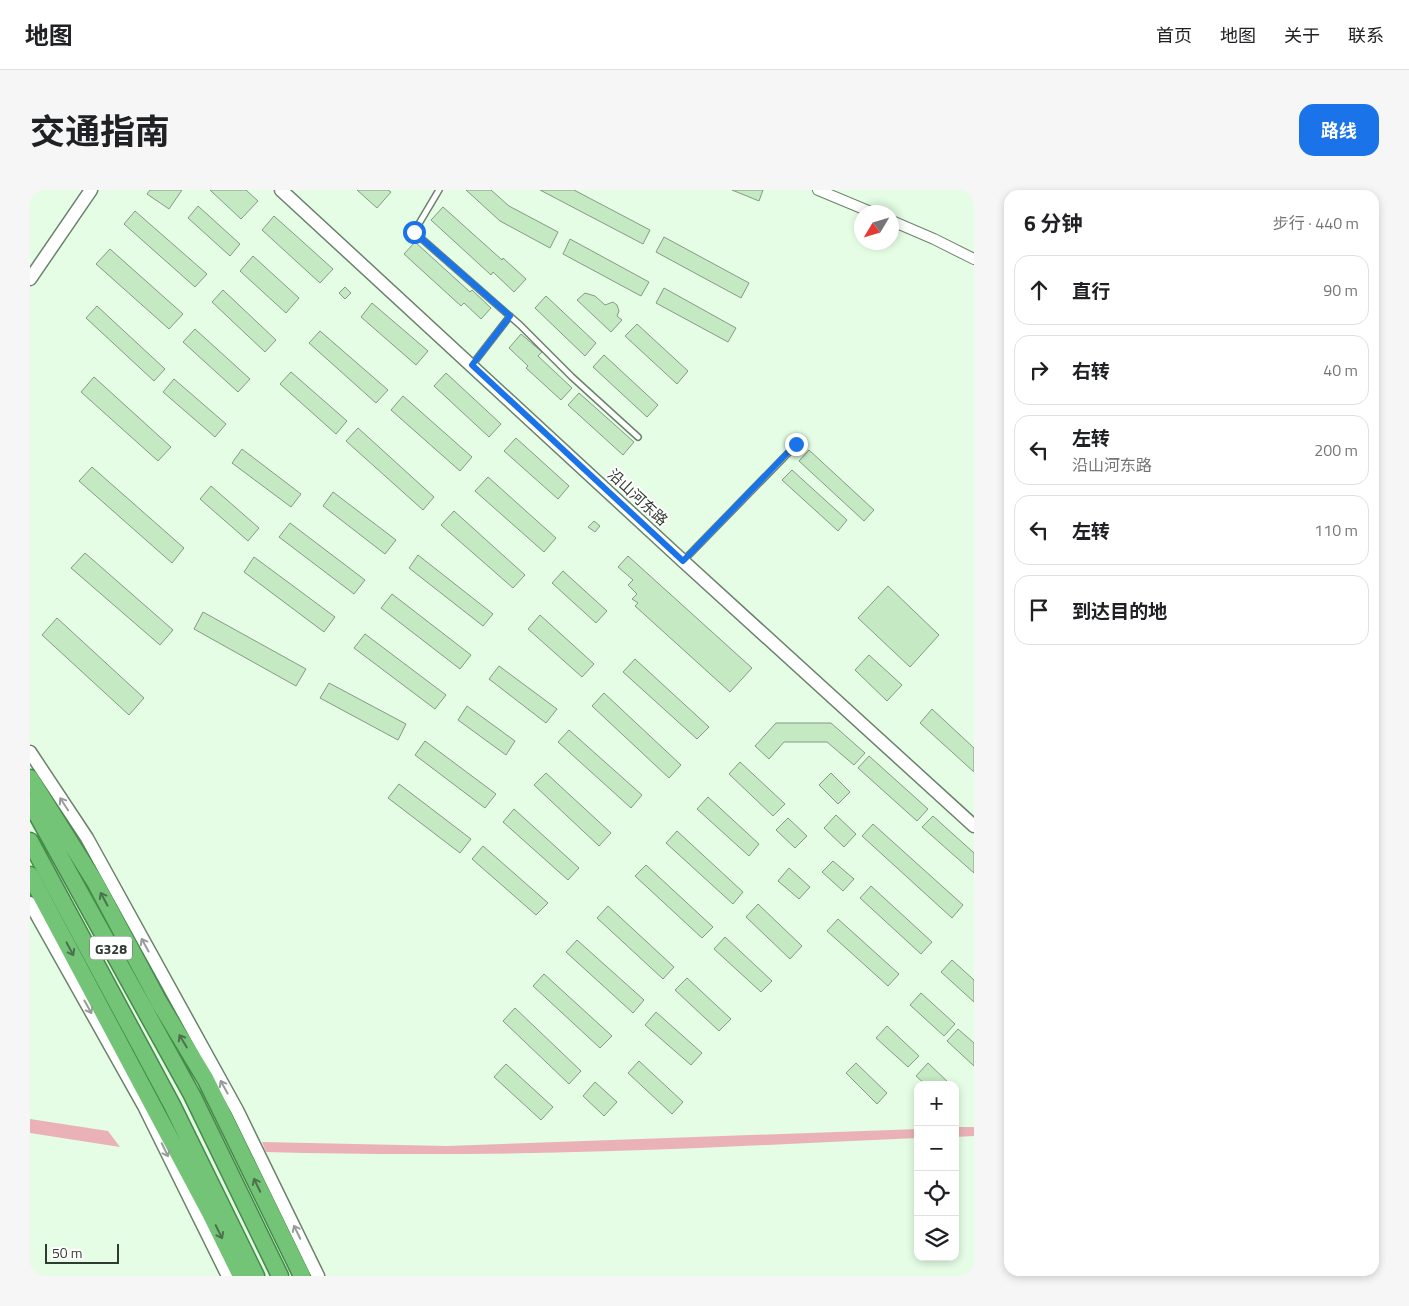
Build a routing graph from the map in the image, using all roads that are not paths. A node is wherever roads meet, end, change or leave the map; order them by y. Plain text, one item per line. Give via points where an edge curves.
1 (91, 190) edge
2 (281, 190) edge
3 (439, 190) edge
4 (818, 190) edge
5 (855, 205) edge
6 (899, 224) edge
7 (974, 259) edge
8 (30, 279) edge
9 (510, 316) junction
10 (472, 365) junction
11 (638, 437) dead end
12 (796, 444) dead end
13 (683, 561) junction
14 (30, 752) edge
15 (30, 778) edge
16 (30, 802) edge
17 (974, 826) edge
18 (30, 841) edge
19 (30, 875) edge
20 (30, 903) edge
21 (228, 1276) edge
22 (241, 1276) edge
23 (256, 1276) edge
24 (280, 1276) edge
25 (302, 1276) edge
26 (318, 1276) edge

1 - 8 street
2 - 10 street, 沿山河东路
3 - 9 lane via 414,232
4 - 5 street
6 - 7 street
9 - 10 lane
9 - 11 lane
10 - 13 street, 沿山河东路
12 - 13 lane
13 - 17 street, 沿山河东路
26 -> 14 street via 237,1110 87,838
25 -> 15 highway via 206,1080 159,1002 95,882
16 - 24 highway, G328 via 192,1095
18 - 23 highway, G328 via 172,1105
19 -> 22 highway
20 -> 21 street via 144,1106

